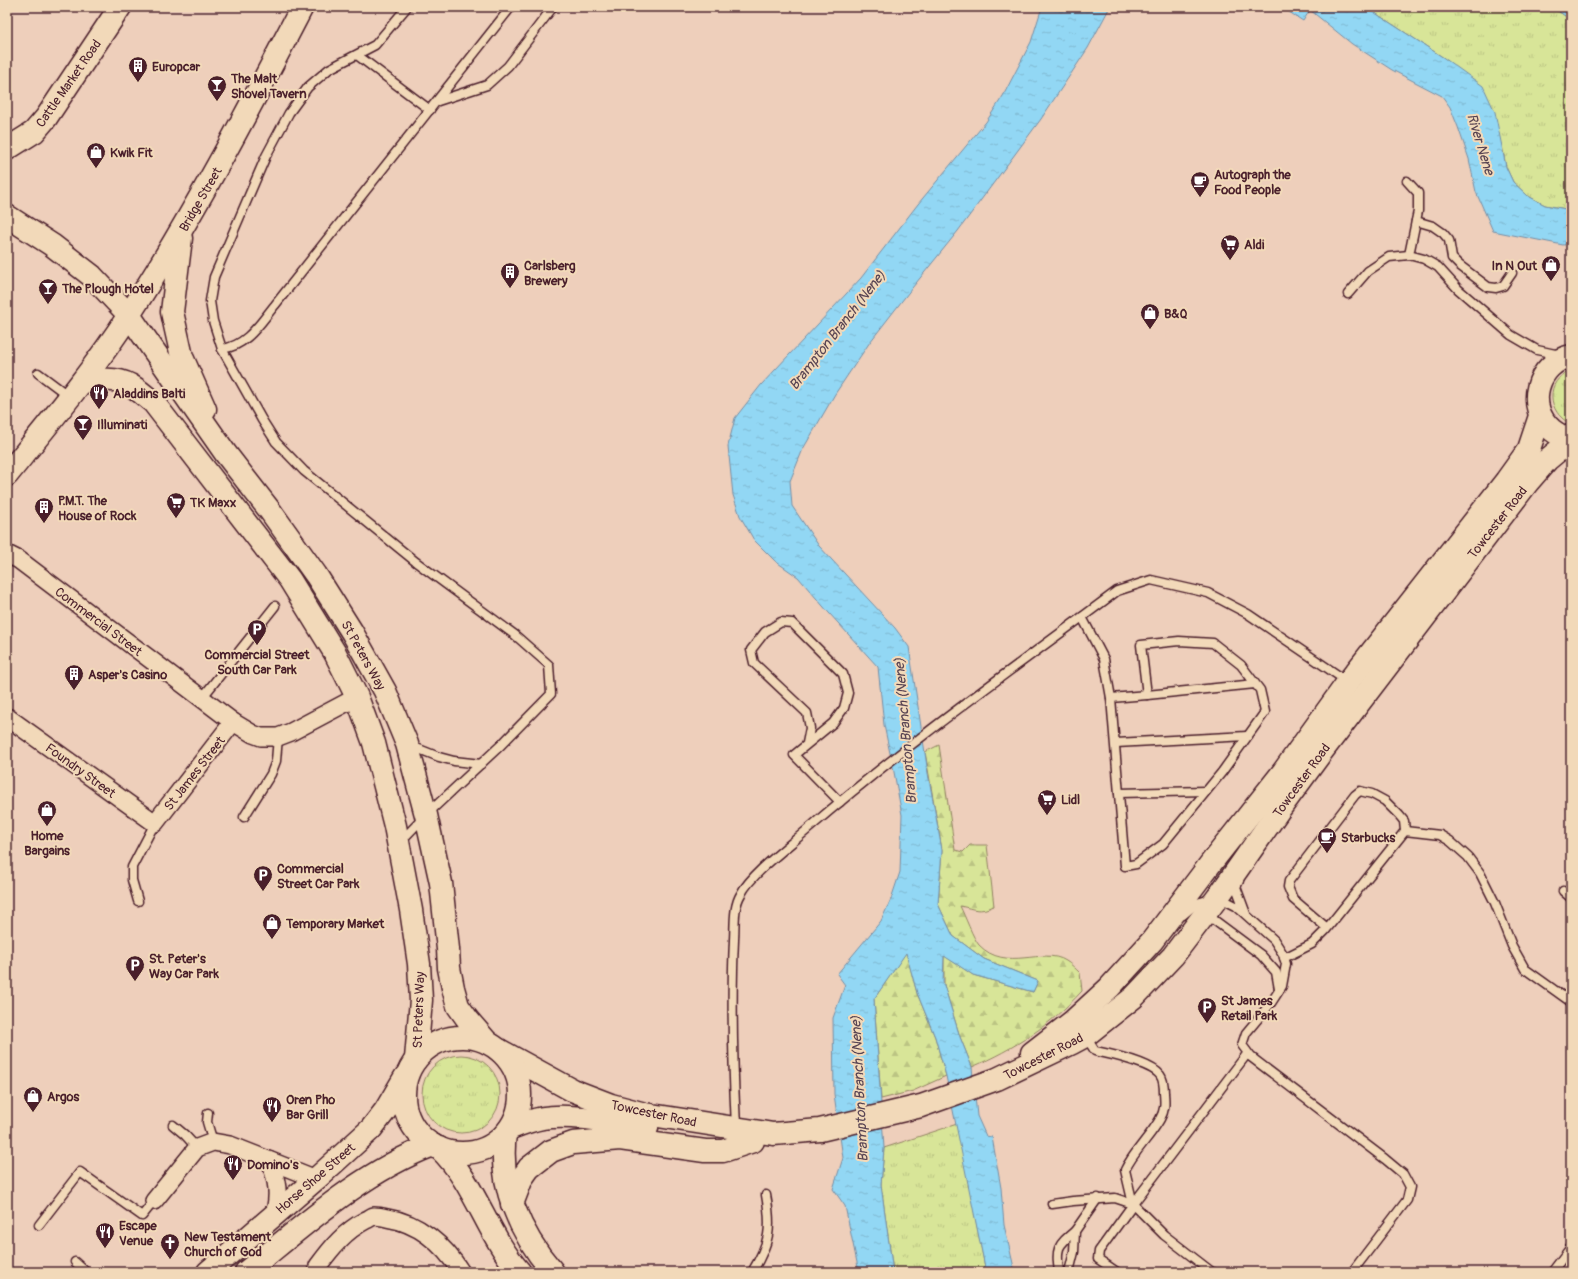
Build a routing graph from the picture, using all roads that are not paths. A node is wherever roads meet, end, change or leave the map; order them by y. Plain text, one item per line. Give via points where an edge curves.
1 (120, 7) edge
2 (302, 7) edge
3 (407, 7) edge
4 (511, 7) edge
5 (553, 7) edge
6 (357, 55) junction
7 (437, 102) junction
8 (430, 110) junction
9 (9, 148) edge
10 (1407, 181) dead end
11 (7, 216) edge
12 (1416, 221) junction
13 (181, 230) junction
14 (1409, 255) junction
15 (1512, 273) dead end
16 (1348, 294) dead end
17 (129, 315) junction
18 (222, 349) junction
19 (1568, 356) edge
20 (38, 373) dead end
21 (76, 390) junction
22 (1540, 416) junction
23 (1571, 440) edge
24 (226, 454) junction
25 (7, 475) edge
26 (7, 554) edge
27 (275, 606) dead end
28 (1082, 617) junction
29 (1255, 684) junction
30 (1356, 688) junction
31 (1147, 694) junction
32 (357, 697) junction
33 (202, 698) junction
34 (1111, 698) junction
35 (7, 717) edge
36 (233, 722) junction
37 (1247, 736) junction
38 (278, 737) junction
39 (807, 743) junction
40 (1116, 743) junction
41 (407, 744) junction
42 (481, 764) junction
43 (1206, 791) junction
44 (1119, 793) junction
45 (840, 802) junction
46 (1279, 810) junction
47 (426, 815) junction
48 (244, 817) dead end
49 (155, 823) junction
50 (1405, 831) junction
51 (398, 844) junction
52 (1563, 891) dead end
53 (1571, 898) edge
54 (138, 901) dead end
55 (1202, 901) junction
56 (1247, 916) junction
57 (1327, 928) junction
58 (1284, 958) junction
59 (1280, 989) junction
60 (1571, 1002) edge
61 (1085, 1036) junction
62 (493, 1046) junction
63 (1247, 1054) junction
64 (412, 1066) junction
65 (997, 1079) junction
66 (208, 1113) dead end
67 (173, 1125) dead end
68 (508, 1131) junction
69 (745, 1135) junction
70 (205, 1145) junction
71 (436, 1146) junction
72 (270, 1161) junction
73 (316, 1179) junction
74 (766, 1195) dead end
75 (1098, 1198) junction
76 (154, 1201) joint
77 (512, 1204) junction
78 (1052, 1204) dead end
79 (1133, 1204) junction
80 (274, 1215) junction
81 (39, 1225) dead end
82 (1075, 1231) junction
83 (1571, 1247) edge
84 (76, 1262) dead end
85 (83, 1271) edge
86 (208, 1272) edge
87 (246, 1272) edge
88 (317, 1272) edge
89 (461, 1272) edge
90 (520, 1272) edge
91 (553, 1272) edge
92 (752, 1272) edge
93 (1059, 1272) edge
94 (1069, 1272) edge
95 (1117, 1272) edge
96 (1212, 1272) edge
97 (1352, 1272) edge
98 (1552, 1272) edge

1 - 9 main road, Cattle Market Road via 46,118 34,132
2 - 13 main road, Bridge Street via 226,153
3 - 6 lane via 375,45
4 - 7 lane
5 - 7 lane via 508,66 487,84
6 - 8 lane
6 - 18 lane via 328,69 308,87 289,113 266,156 214,277 210,301
7 - 8 lane
8 - 18 lane via 249,336 238,345
10 - 12 lane via 1418,193
11 - 17 main road, St Peters Way via 52,245 92,276
12 - 14 lane
12 - 15 lane via 1433,226 1443,233 1449,240 1452,258 1488,287 1503,286
13 - 17 main road, Bridge Street
13 - 24 main road via 172,312 174,325 182,357
14 - 16 lane via 1389,257 1368,271
14 - 19 lane via 1424,259 1438,267 1458,290 1511,335 1537,350
17 - 21 main road, Bridge Street
17 - 24 main road, St Peters Way
18 - 42 lane via 276,442 304,471 416,562 515,635 549,665 551,694
19 - 22 main road via 1555,362 1542,377 1536,396
20 - 21 lane
21 - 25 main road, Bridge Street
21 - 32 main road, St Peters Way via 109,380 119,381 130,385 153,402 290,580 336,653
22 - 23 main road via 1562,438
22 - 30 main road, Towcester Road via 1529,449
23 - 30 main road, Towcester Road via 1547,460
24 - 41 main road, St Peters Way via 316,575 352,632 384,691
26 - 33 street, Commercial Street via 19,560
27 - 33 lane
28 - 30 lane via 1117,591 1152,580 1208,593 1248,614
28 - 34 lane via 1104,659
28 - 45 lane
29 - 31 lane
29 - 31 lane via 1241,665 1213,643 1179,641 1141,645
29 - 37 lane via 1260,690 1265,712
30 - 46 main road, Towcester Road
30 - 55 main road, Towcester Road via 1283,772
31 - 34 lane
32 - 38 street, Commercial Street
32 - 51 main road, St Peters Way via 374,744
33 - 36 street, Commercial Street
34 - 40 lane
35 - 49 street, Foundry Street
36 - 38 street, Commercial Street via 253,734
36 - 49 street, St James Street
37 - 40 lane
37 - 43 lane
38 - 48 lane via 276,761 271,774
39 - 39 lane via 810,728 807,713 754,663 751,650 766,632 781,622 792,622 843,674 848,693 844,708 833,723
39 - 45 lane via 794,755
40 - 44 lane
41 - 42 lane via 439,757
41 - 47 main road, St Peters Way
42 - 47 lane
43 - 44 lane
43 - 44 lane via 1163,844 1136,864 1125,866
45 - 69 lane via 750,881 741,893 736,908 733,964 734,1093
46 - 55 main road, Towcester Road
46 - 56 lane via 1236,886
47 - 51 lane
47 - 62 main road, St Peters Way via 441,884 449,968 458,1006
49 - 54 lane via 132,867 132,880
50 - 57 lane
50 - 57 lane via 1404,821 1385,801 1360,791 1355,795 1289,881 1288,888 1293,899
50 - 60 lane via 1440,835 1468,857 1480,873 1512,946 1525,969
51 - 64 main road, St Peters Way via 419,964 421,1000
52 - 53 lane
55 - 56 lane via 1236,906
55 - 59 lane via 1261,955 1276,972
55 - 61 main road, Towcester Road via 1173,956 1134,997
55 - 65 main road, Towcester Road via 1152,941 1109,988 1072,1022
56 - 58 lane via 1274,940
57 - 58 lane via 1312,944
58 - 59 lane via 1285,976
59 - 63 lane via 1246,1033 1242,1045
61 - 65 main road, Towcester Road
61 - 79 lane via 1095,1051 1118,1055 1152,1069 1164,1084 1165,1107 1125,1170
62 - 64 main road via 474,1038 454,1037 430,1046
62 - 68 main road via 509,1060 517,1074 520,1090 520,1106
62 - 69 main road, Towcester Road via 572,1090 611,1105
63 - 79 lane
63 - 97 lane via 1385,1159 1403,1174 1410,1187 1407,1200
64 - 71 main road via 404,1092 406,1110 413,1126 426,1140
64 - 73 main road, Horse Shoe Street via 371,1128
65 - 69 main road, Towcester Road via 921,1106 820,1130
66 - 70 lane
67 - 70 lane via 185,1135
68 - 69 main road, Towcester Road via 544,1118 584,1118 725,1141
68 - 71 main road via 487,1148 470,1152 454,1152
68 - 77 main road via 503,1162
69 - 77 main road via 723,1151 705,1151 620,1139 573,1143 551,1151 529,1168 522,1178
70 - 72 street via 230,1145
70 - 76 street
71 - 87 main road via 410,1153 325,1207
71 - 90 main road via 452,1160 503,1248
72 - 73 street
72 - 80 street via 277,1180 278,1201
73 - 80 main road, Horse Shoe Street
74 - 92 lane via 770,1217 769,1236
75 - 78 lane
75 - 79 lane via 1115,1198
75 - 82 lane
76 - 81 lane via 142,1216 80,1172
77 - 91 main road via 541,1258
79 - 95 lane via 1099,1252 1098,1259
79 - 96 lane via 1164,1234
80 - 86 main road, Horse Shoe Street
82 - 93 lane via 1062,1242 1056,1254
82 - 94 lane via 1074,1252
83 - 98 lane
84 - 85 lane
88 - 89 street via 318,1266 340,1239 357,1225 374,1216 415,1226 437,1242

